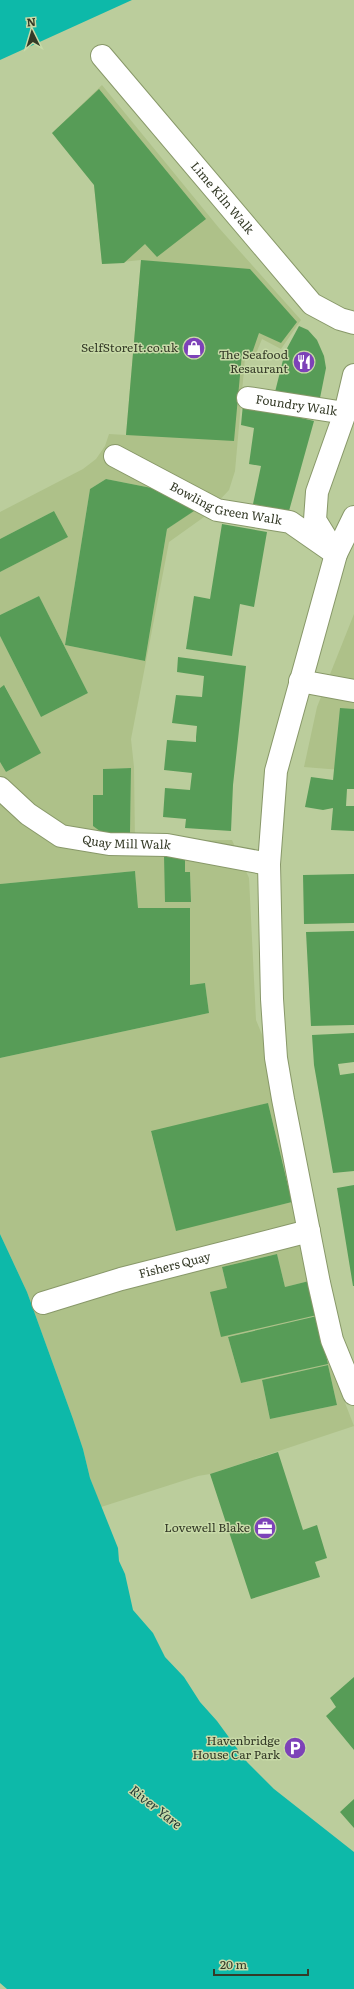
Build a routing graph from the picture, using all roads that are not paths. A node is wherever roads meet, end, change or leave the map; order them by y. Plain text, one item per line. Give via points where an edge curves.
1 (102, 56) dead end
2 (354, 323) edge
3 (354, 375) edge
4 (248, 398) dead end
5 (345, 413) junction
6 (115, 456) dead end
7 (354, 517) edge
8 (336, 554) junction
9 (300, 680) junction
10 (354, 691) edge
11 (0, 788) edge
12 (269, 864) junction
13 (308, 1231) junction
14 (43, 1303) dead end
15 (354, 1394) edge

1 - 2 street, Lime Kiln Walk via 312,304 340,319
3 - 5 street
4 - 5 street, Foundry Walk
5 - 8 street via 317,492 315,520
6 - 8 street, Bowling Green Walk via 217,510 290,522
7 - 8 street
8 - 9 street
9 - 10 street
9 - 12 street via 276,771
11 - 12 street, Quay Mill Walk via 28,814 61,836 110,844 167,845
12 - 13 street via 276,1058
13 - 14 street, Fishers Quay via 120,1279
13 - 15 street via 332,1340

